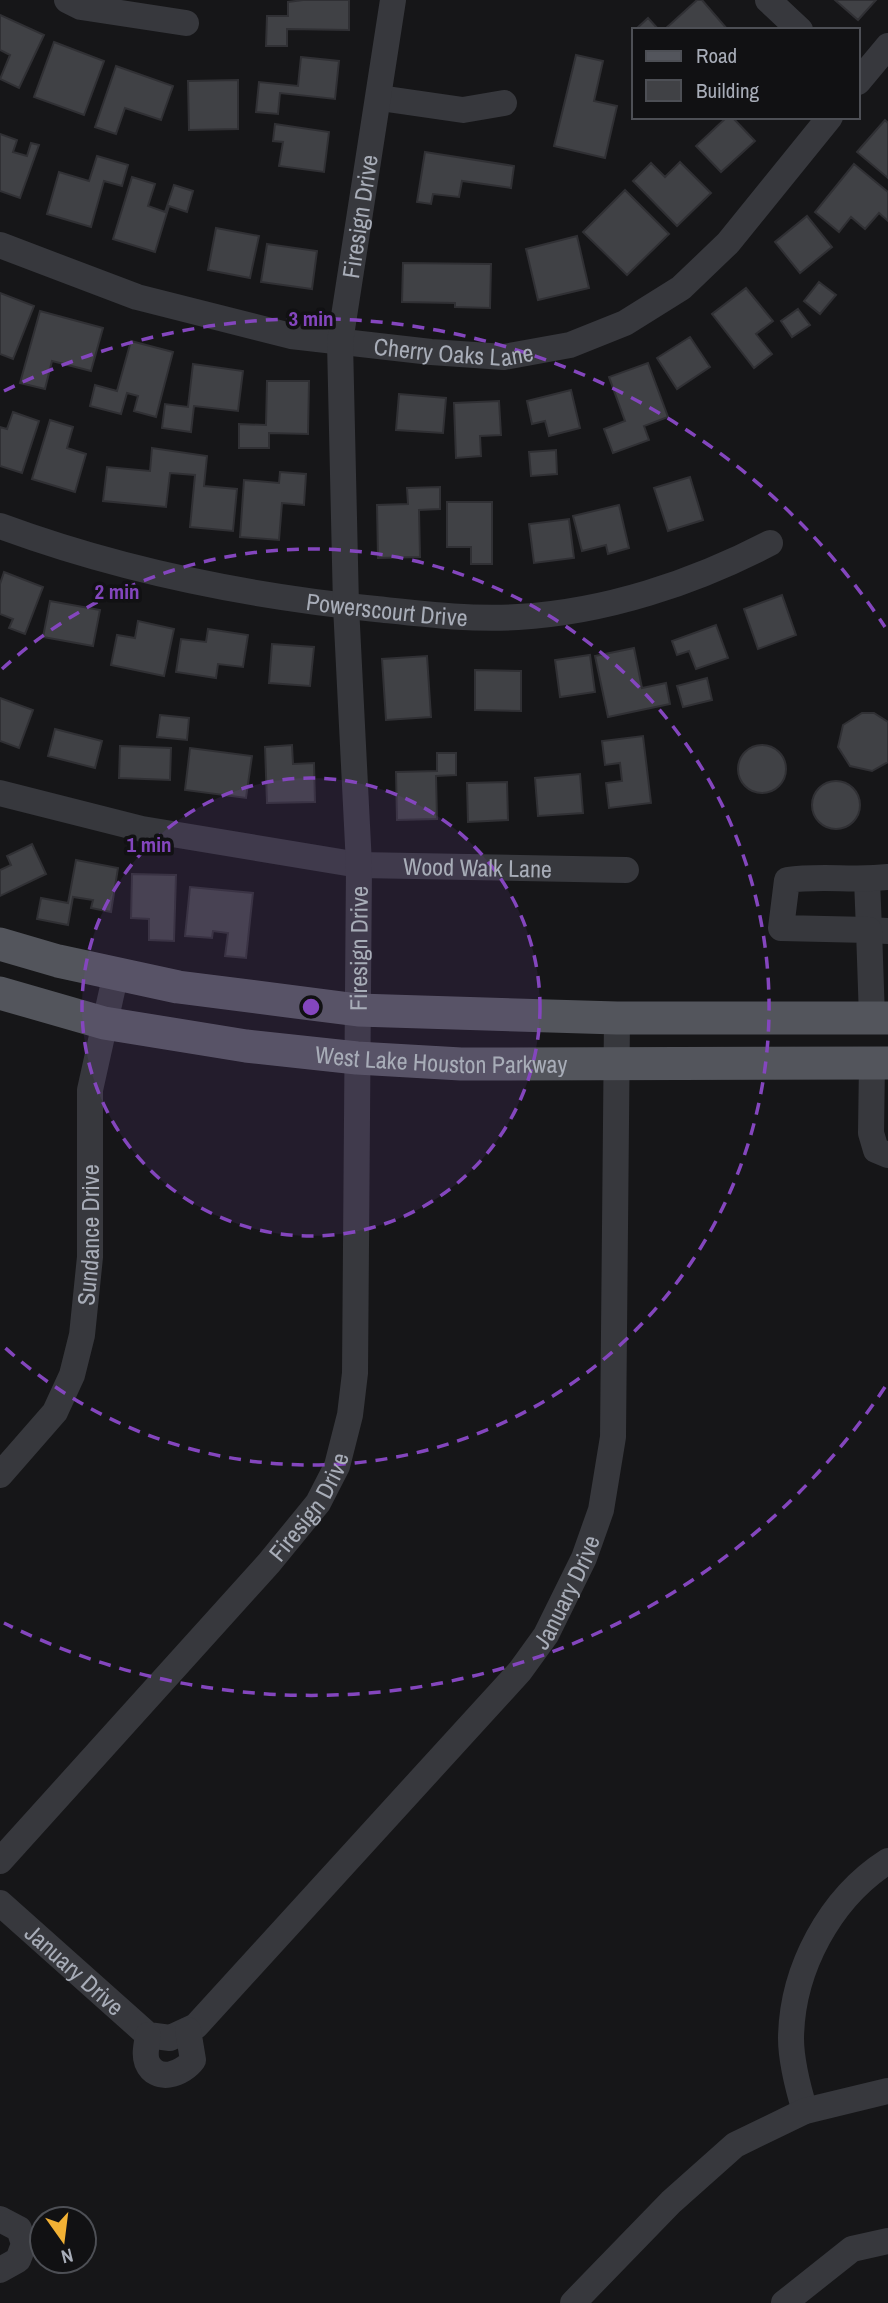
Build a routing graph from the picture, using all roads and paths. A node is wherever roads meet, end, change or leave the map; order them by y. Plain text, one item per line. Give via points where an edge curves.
1 (67, 0) edge
2 (393, 0) edge
3 (768, 0) edge
4 (186, 23) dead end
5 (798, 28) edge
6 (888, 46) edge
7 (860, 80) edge
8 (380, 98) junction
9 (503, 103) dead end
10 (828, 119) edge
11 (0, 245) edge
12 (340, 342) junction
13 (0, 526) edge
14 (770, 543) dead end
15 (346, 606) junction
16 (0, 793) edge
17 (359, 865) junction
18 (626, 870) dead end
19 (878, 878) edge
20 (878, 930) edge
21 (0, 944) edge
22 (116, 974) junction
23 (0, 993) edge
24 (358, 1010) junction
25 (617, 1018) junction
26 (880, 1018) edge
27 (104, 1023) junction
28 (357, 1058) junction
29 (880, 1063) edge
30 (617, 1065) junction
31 (888, 1155) edge
32 (0, 1475) edge
33 (0, 1861) edge
34 (888, 1861) edge
35 (0, 1903) edge
36 (188, 2030) junction
37 (148, 2035) junction
38 (888, 2091) edge
39 (804, 2111) junction
40 (0, 2219) edge
41 (888, 2241) edge
42 (0, 2270) edge
43 (573, 2303) edge
44 (785, 2303) edge

1 - 4 street via 81,7
2 - 8 street, Firesign Drive
3 - 5 street
6 - 7 street
8 - 9 street via 463,110
8 - 12 street, Firesign Drive
10 - 12 street, Cherry Oaks Lane via 728,243 681,288 625,323 570,345 504,357
11 - 12 street, Cherry Oaks Lane via 137,298 291,336
12 - 15 street, Firesign Drive
13 - 15 street, Powerscourt Drive via 83,555 183,580
14 - 15 street, Powerscourt Drive via 699,575 582,609 519,617 459,617
15 - 17 street, Firesign Drive
16 - 17 street, Wood Walk Lane via 142,829
17 - 18 street, Wood Walk Lane
17 - 24 street, Firesign Drive
19 - 20 street
19 - 20 street via 788,880 781,928
20 - 26 street
21 - 22 main road, West Lake Houston Parkway
22 - 24 main road, West Lake Houston Parkway via 178,987
22 - 27 street, Sundance Drive
23 - 27 main road, West Lake Houston Parkway
24 - 25 main road, West Lake Houston Parkway
24 - 28 street, Firesign Drive
25 - 26 main road, West Lake Houston Parkway
25 - 30 street, January Drive
26 - 29 main road
27 - 28 main road, West Lake Houston Parkway
27 - 32 street, Sundance Drive via 90,1090 90,1257 82,1335 72,1375 55,1412
28 - 30 main road, West Lake Houston Parkway
28 - 33 street, Firesign Drive via 355,1373 337,1466 318,1503 269,1563
29 - 30 main road, West Lake Houston Parkway
29 - 31 street via 871,1133 876,1150
30 - 36 street, January Drive via 613,1437 601,1510 571,1588 520,1671
34 - 39 street via 831,1914 801,1975 791,2038
35 - 37 street, January Drive
36 - 37 street via 170,2038
36 - 37 street via 193,2060 177,2075 150,2068
38 - 39 street
39 - 43 street via 735,2145 671,2202
40 - 42 street via 19,2229 24,2244 18,2260
41 - 44 street via 852,2249

